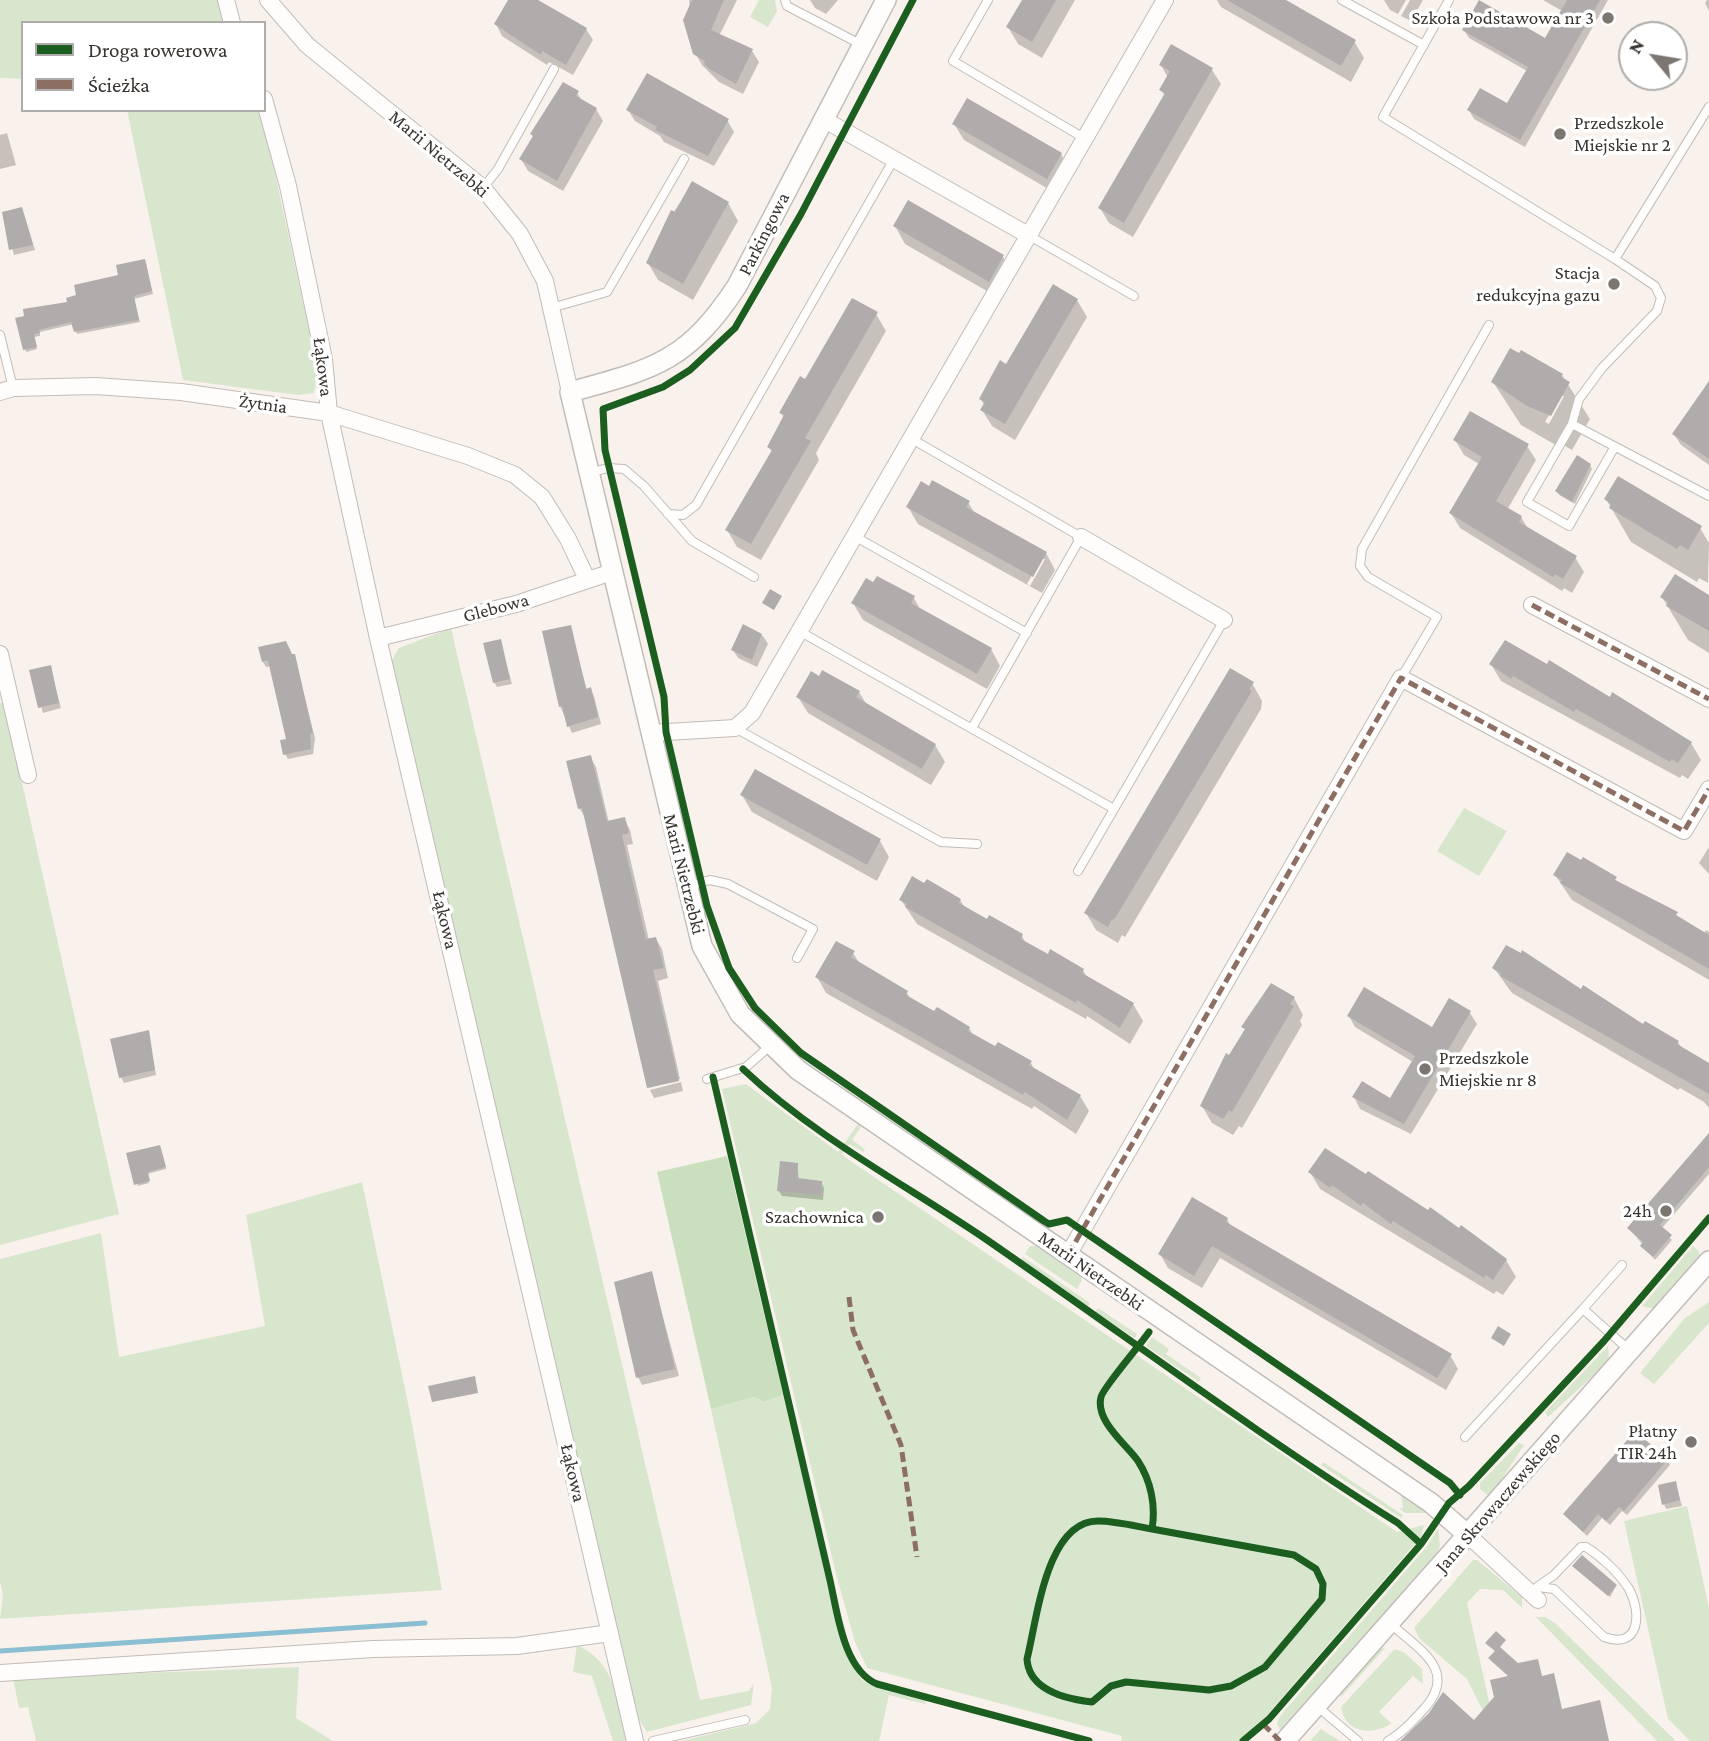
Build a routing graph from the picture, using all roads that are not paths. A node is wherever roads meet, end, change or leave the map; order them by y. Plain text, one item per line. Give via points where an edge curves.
1 (226, 0) edge
2 (268, 0) edge
3 (785, 0) edge
4 (886, 0) edge
5 (989, 0) edge
6 (1165, 0) edge
7 (1342, 0) edge
8 (1449, 0) edge
9 (231, 21) edge
10 (862, 45) junction
11 (1424, 46) junction
12 (554, 69) dead end
13 (266, 106) edge
14 (1709, 107) edge
15 (823, 119) junction
16 (1084, 138) junction
17 (684, 159) dead end
18 (894, 159) junction
19 (483, 188) junction
20 (1028, 235) junction
21 (1615, 259) junction
22 (1134, 296) dead end
23 (551, 309) junction
24 (1489, 325) dead end
25 (0, 335) edge
26 (6, 390) edge
27 (570, 392) junction
28 (329, 413) junction
29 (1572, 424) junction
30 (912, 439) junction
31 (1614, 448) junction
32 (589, 473) junction
33 (1709, 496) edge
34 (668, 514) junction
35 (855, 536) junction
36 (1081, 537) junction
37 (612, 572) junction
38 (754, 577) dead end
39 (587, 579) junction
40 (1532, 605) dead end
41 (1224, 620) joint
42 (799, 631) junction
43 (1027, 633) junction
44 (379, 638) junction
45 (0, 654) edge
46 (1401, 678) junction
47 (1709, 699) edge
48 (735, 728) junction
49 (972, 728) junction
50 (650, 733) junction
51 (28, 775) dead end
52 (1709, 789) edge
53 (1114, 809) junction
54 (977, 844) dead end
55 (1078, 871) dead end
56 (686, 887) junction
57 (797, 957) dead end
58 (770, 1046) junction
59 (707, 1079) dead end
60 (1068, 1255) junction
61 (1622, 1265) dead end
62 (1703, 1272) edge
63 (1583, 1309) junction
64 (1630, 1352) junction
65 (1465, 1437) dead end
66 (1469, 1536) junction
67 (1535, 1594) junction
68 (1391, 1624) junction
69 (610, 1633) junction
70 (0, 1673) edge
71 (1317, 1706) junction
72 (745, 1720) dead end
73 (635, 1741) edge
74 (653, 1741) edge
75 (1285, 1741) edge
76 (1358, 1741) edge
77 (1388, 1741) edge

1 - 9 street
2 - 19 street, Marii Nietrzebki via 307,46
3 - 10 lane via 787,6
4 - 10 street, Parkingowa
5 - 16 lane via 953,61
6 - 16 street
7 - 11 lane
8 - 11 lane
10 - 15 street, Parkingowa
11 - 21 lane via 1383,117
12 - 19 lane
13 - 28 street, Łąkowa via 314,310
14 - 21 lane
15 - 18 street
15 - 27 street, Parkingowa via 737,286 712,323 682,350 643,372
16 - 20 street
17 - 23 lane via 607,292
18 - 20 street
18 - 34 lane via 695,505 683,514
19 - 23 street, Marii Nietrzebki via 520,234 545,281
20 - 22 lane
20 - 30 street
21 - 29 lane via 1655,286 1661,298 1657,311 1579,399
23 - 27 street, Marii Nietrzebki
24 - 46 lane via 1362,549 1360,566 1368,577 1437,617
25 - 26 lane
26 - 28 street, Żytnia via 96,386 181,391
27 - 32 street, Marii Nietrzebki
28 - 39 street, Żytnia via 515,475 542,497
28 - 44 street, Łąkowa
29 - 31 lane
29 - 31 lane via 1527,502 1569,526
30 - 35 street
30 - 36 lane
31 - 33 lane
32 - 34 lane via 624,469 645,485
32 - 37 street, Marii Nietrzebki
34 - 38 lane via 692,541
35 - 42 street
35 - 43 lane
36 - 41 street
36 - 43 lane
37 - 39 street, Glebowa
37 - 50 street, Marii Nietrzebki
39 - 44 street, Glebowa via 516,604
40 - 47 street
41 - 53 lane
42 - 48 street via 752,713
42 - 49 lane
43 - 49 lane
44 - 69 street, Łąkowa
45 - 51 street
46 - 52 street via 1684,831
46 - 60 street
48 - 50 street
48 - 54 lane via 941,842
49 - 53 lane
50 - 56 street, Marii Nietrzebki
53 - 55 lane
56 - 57 lane via 710,880 728,884 813,929
56 - 58 street, Marii Nietrzebki via 702,946 719,981 740,1014
58 - 59 lane via 746,1067
58 - 60 street, Marii Nietrzebki via 797,1070
60 - 66 street, Marii Nietrzebki via 1431,1503
61 - 63 lane
62 - 64 street, Jana Skrowaczewskiego
63 - 64 lane
63 - 65 lane
64 - 66 street, Jana Skrowaczewskiego
66 - 67 street
66 - 68 street, Jana Skrowaczewskiego
67 - 67 lane via 1554,1590 1604,1637 1613,1640 1625,1638 1637,1623 1628,1587 1586,1547
68 - 71 street, Jana Skrowaczewskiego
68 - 77 lane via 1435,1666 1440,1678 1428,1704
69 - 70 street via 517,1646 373,1649
69 - 73 street, Łąkowa
71 - 75 street, Jana Skrowaczewskiego
71 - 76 lane
72 - 74 lane

